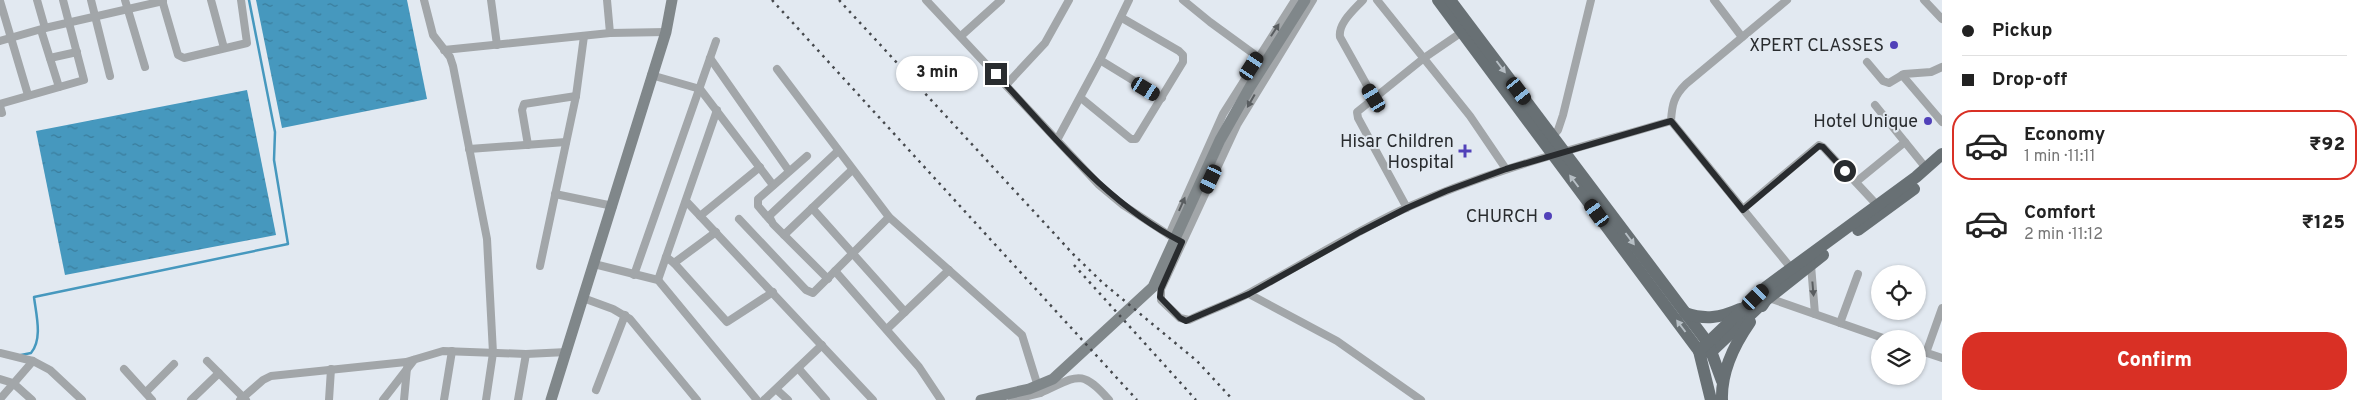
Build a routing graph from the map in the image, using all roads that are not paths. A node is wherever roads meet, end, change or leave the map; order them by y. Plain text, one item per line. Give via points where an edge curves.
1 (37, 0) edge
2 (63, 0) edge
3 (90, 0) edge
4 (125, 0) edge
5 (211, 0) edge
6 (241, 0) edge
7 (424, 0) edge
8 (491, 0) edge
9 (607, 0) edge
10 (672, 0) edge
11 (1001, 0) edge
12 (1069, 0) edge
13 (1129, 0) edge
14 (1183, 0) edge
15 (1295, 0) edge
16 (1305, 0) edge
17 (1313, 0) edge
18 (1363, 0) edge
19 (1377, 0) edge
20 (1438, 0) edge
21 (1450, 0) edge
22 (1591, 0) edge
23 (1714, 0) edge
24 (1787, 0) edge
25 (1924, 0) edge
26 (0, 1) edge
27 (163, 1) edge
28 (928, 1) edge
29 (128, 10) junction
30 (95, 18) junction
31 (1122, 18) junction
32 (1942, 19) edge
33 (69, 24) junction
34 (43, 29) junction
35 (666, 32) junction
36 (1462, 32) junction
37 (610, 33) junction
38 (584, 36) junction
39 (961, 36) junction
40 (1742, 37) junction
41 (10, 38) junction
42 (0, 41) edge
43 (716, 41) dead end
44 (497, 45) junction
45 (224, 48) junction
46 (444, 50) junction
47 (77, 52) junction
48 (1258, 57) junction
49 (50, 58) junction
50 (710, 58) junction
51 (1424, 58) junction
52 (1100, 60) junction
53 (1867, 62) dead end
54 (145, 67) dead end
55 (1942, 67) edge
56 (777, 69) dead end
57 (652, 75) junction
58 (1902, 75) junction
59 (110, 76) dead end
60 (1006, 85) junction
61 (59, 87) junction
62 (700, 89) junction
63 (28, 95) junction
64 (576, 96) junction
65 (1081, 98) junction
66 (1162, 98) junction
67 (1374, 98) junction
68 (1875, 105) dead end
69 (1, 108) edge
70 (717, 110) junction
71 (1671, 121) junction
72 (1942, 122) edge
73 (1057, 140) junction
74 (1549, 140) junction
75 (566, 142) junction
76 (1905, 142) junction
77 (528, 145) junction
78 (469, 149) junction
79 (838, 151) junction
80 (1560, 154) junction
81 (1942, 154) edge
82 (808, 156) dead end
83 (1942, 163) edge
84 (760, 167) junction
85 (1926, 168) junction
86 (1506, 169) junction
87 (852, 170) junction
88 (789, 171) junction
89 (1856, 182) junction
90 (774, 185) junction
91 (555, 194) junction
92 (686, 201) junction
93 (1877, 205) junction
94 (613, 206) junction
95 (812, 208) junction
96 (1407, 208) junction
97 (1743, 210) junction
98 (700, 216) junction
99 (889, 218) junction
100 (739, 219) dead end
101 (770, 220) junction
102 (716, 232) junction
103 (784, 235) junction
104 (1169, 235) junction
105 (1182, 242) junction
106 (853, 253) junction
107 (666, 257) junction
108 (674, 263) junction
109 (594, 264) junction
110 (1811, 264) junction
111 (540, 266) dead end
112 (1791, 268) junction
113 (949, 270) junction
114 (836, 271) junction
115 (1858, 274) dead end
116 (634, 275) junction
117 (828, 279) junction
118 (658, 280) junction
119 (772, 292) junction
120 (1249, 294) junction
121 (583, 298) junction
122 (1767, 299) junction
123 (1746, 306) junction
124 (1942, 308) edge
125 (906, 312) junction
126 (1685, 313) junction
127 (1815, 314) junction
128 (625, 315) junction
129 (1840, 323) junction
130 (887, 329) junction
131 (1871, 334) edge
132 (822, 345) junction
133 (1706, 349) junction
134 (452, 351) junction
135 (566, 352) junction
136 (0, 353) edge
137 (493, 353) junction
138 (1926, 353) joint
139 (526, 354) junction
140 (1942, 358) edge
141 (207, 360) dead end
142 (414, 360) junction
143 (33, 361) junction
144 (174, 364) dead end
145 (407, 368) junction
146 (798, 368) junction
147 (124, 369) dead end
148 (332, 369) junction
149 (219, 373) junction
150 (0, 379) edge
151 (1707, 381) junction
152 (1722, 381) junction
153 (13, 383) junction
154 (596, 390) dead end
155 (777, 390) junction
156 (146, 392) junction
157 (1040, 393) junction
158 (73, 397) edge
159 (0, 399) edge
160 (243, 399) edge
161 (1107, 399) edge
162 (32, 400) edge
163 (82, 400) edge
164 (152, 400) edge
165 (191, 400) edge
166 (329, 400) edge
167 (382, 400) edge
168 (404, 400) edge
169 (444, 400) edge
170 (486, 400) edge
171 (518, 400) edge
172 (551, 400) edge
173 (697, 400) edge
174 (757, 400) edge
175 (764, 400) edge
176 (788, 400) edge
177 (826, 400) edge
178 (873, 400) edge
179 (941, 400) edge
180 (981, 400) edge
181 (1012, 400) edge
182 (1421, 400) edge
183 (1703, 400) edge
184 (1711, 400) edge
185 (1722, 400) edge

1 - 34 street
2 - 33 street
3 - 30 street
4 - 29 street
5 - 45 street
6 - 45 street via 247,43
7 - 46 street via 433,35
8 - 44 street
9 - 37 street
10 - 35 main road
11 - 39 street
12 - 60 street via 1050,37
13 - 31 street
14 - 48 street
48 -> 15 street
16 - 180 main road via 1250,87 1217,148 1154,287 1053,379 1029,389
17 -> 105 street via 1238,125
18 - 67 street via 1339,31
19 - 51 street
20 - 36 main road
21 -> 74 main road
22 - 74 street via 1563,115
23 - 40 street
24 - 40 street
25 - 32 street
26 - 41 street
27 - 29 street
27 - 45 street via 180,57
28 - 39 street
29 - 30 street
29 - 54 street
30 - 33 street
30 - 59 street
31 - 52 street
31 - 66 street via 1183,55 1183,62
33 - 34 street
33 - 47 street
34 - 41 street
34 - 49 street
35 - 37 street
35 - 57 main road
36 - 51 street
36 - 74 main road
37 - 38 street
38 - 44 street
38 - 64 street
39 - 60 street
40 - 71 street via 1675,95
41 - 42 street
41 - 63 street
43 - 50 street
44 - 46 street
46 - 78 street via 453,66
47 - 49 street
47 - 61 street via 84,80
104 -> 48 street via 1223,114
49 - 61 street
50 - 62 street
50 - 88 street
51 - 67 street
51 - 86 street via 1470,116
52 - 65 street
52 - 66 street
53 - 58 street via 1886,83
55 - 58 street via 1931,72
56 - 79 street
57 - 62 street
57 - 94 main road
58 - 72 street
60 - 73 street
61 - 63 street
62 - 70 street
62 - 116 street
63 - 69 street
64 - 75 street
64 - 77 street via 524,104 522,110
65 - 66 street via 1134,140
65 - 73 street
67 - 96 street via 1357,115
68 - 76 street
70 - 84 street
70 - 92 street
71 - 80 street
71 - 97 street
73 - 104 street via 1109,194
74 - 80 main road
75 - 77 street
75 - 91 street
76 - 85 street
76 - 89 street
77 - 78 street
78 - 137 street via 487,239
79 - 87 street
79 - 101 street via 771,213
80 - 86 street
80 -> 126 main road
133 -> 80 main road
81 - 85 main road
82 - 88 street
83 - 110 main road via 1917,187
84 - 90 street
84 - 98 street
85 - 93 main road
86 - 96 street
87 - 95 street
87 - 99 street
88 - 90 street
89 - 93 street
89 - 97 street via 1819,146
90 - 101 street via 760,196 757,203
91 - 94 street
91 - 111 street
92 - 98 street
92 - 107 street
93 - 112 main road
94 - 109 main road
95 - 103 street
95 - 106 street
96 - 120 street
97 - 112 street
98 - 102 street
99 - 106 street
99 - 113 street
100 - 117 street via 810,293
101 - 103 street
102 - 108 street
102 - 119 street
103 - 117 street
104 - 105 street
105 - 120 street via 1159,293 1161,300 1180,318 1189,320
106 - 114 street
106 - 125 street
107 - 108 street
107 - 118 street
108 - 119 street via 727,322
109 - 116 street
109 - 121 main road
110 - 122 main road
110 -> 127 street
112 - 123 main road
113 - 125 street
113 - 157 street via 1022,335
114 - 117 street
114 - 130 street
115 - 129 street
116 - 118 street
118 - 174 street
119 - 132 street
120 - 182 street via 1337,341
121 - 128 street
121 - 135 main road
122 - 127 street
122 - 133 main road
122 - 152 main road via 1744,331
123 - 126 main road via 1716,318 1700,318
123 - 133 main road
124 - 138 street
125 - 130 street
126 - 133 main road
127 - 129 street
128 - 154 street
128 - 173 street
129 - 131 street
130 - 179 street
132 - 146 street
132 - 178 street
133 - 151 main road
133 - 152 main road
134 - 137 street
134 - 142 street
134 - 169 street
135 - 139 street
135 - 172 main road
136 - 143 street
137 - 139 street
137 - 170 street
138 - 140 street
139 - 171 street
141 - 149 street
142 - 145 street
142 - 148 street
143 - 153 street
143 - 158 street via 50,370
144 - 156 street
145 - 167 street
145 - 168 street
146 - 155 street
146 - 177 street
147 - 156 street
148 - 160 street via 271,376
148 - 166 street
149 - 160 street
149 - 165 street
150 - 153 street
151 - 183 street
151 - 184 main road
152 - 185 main road
153 - 159 street
153 - 162 street
155 - 175 street
155 - 176 street
156 - 164 street
157 - 161 street via 1071,380 1086,378
157 - 181 street
158 - 163 street

